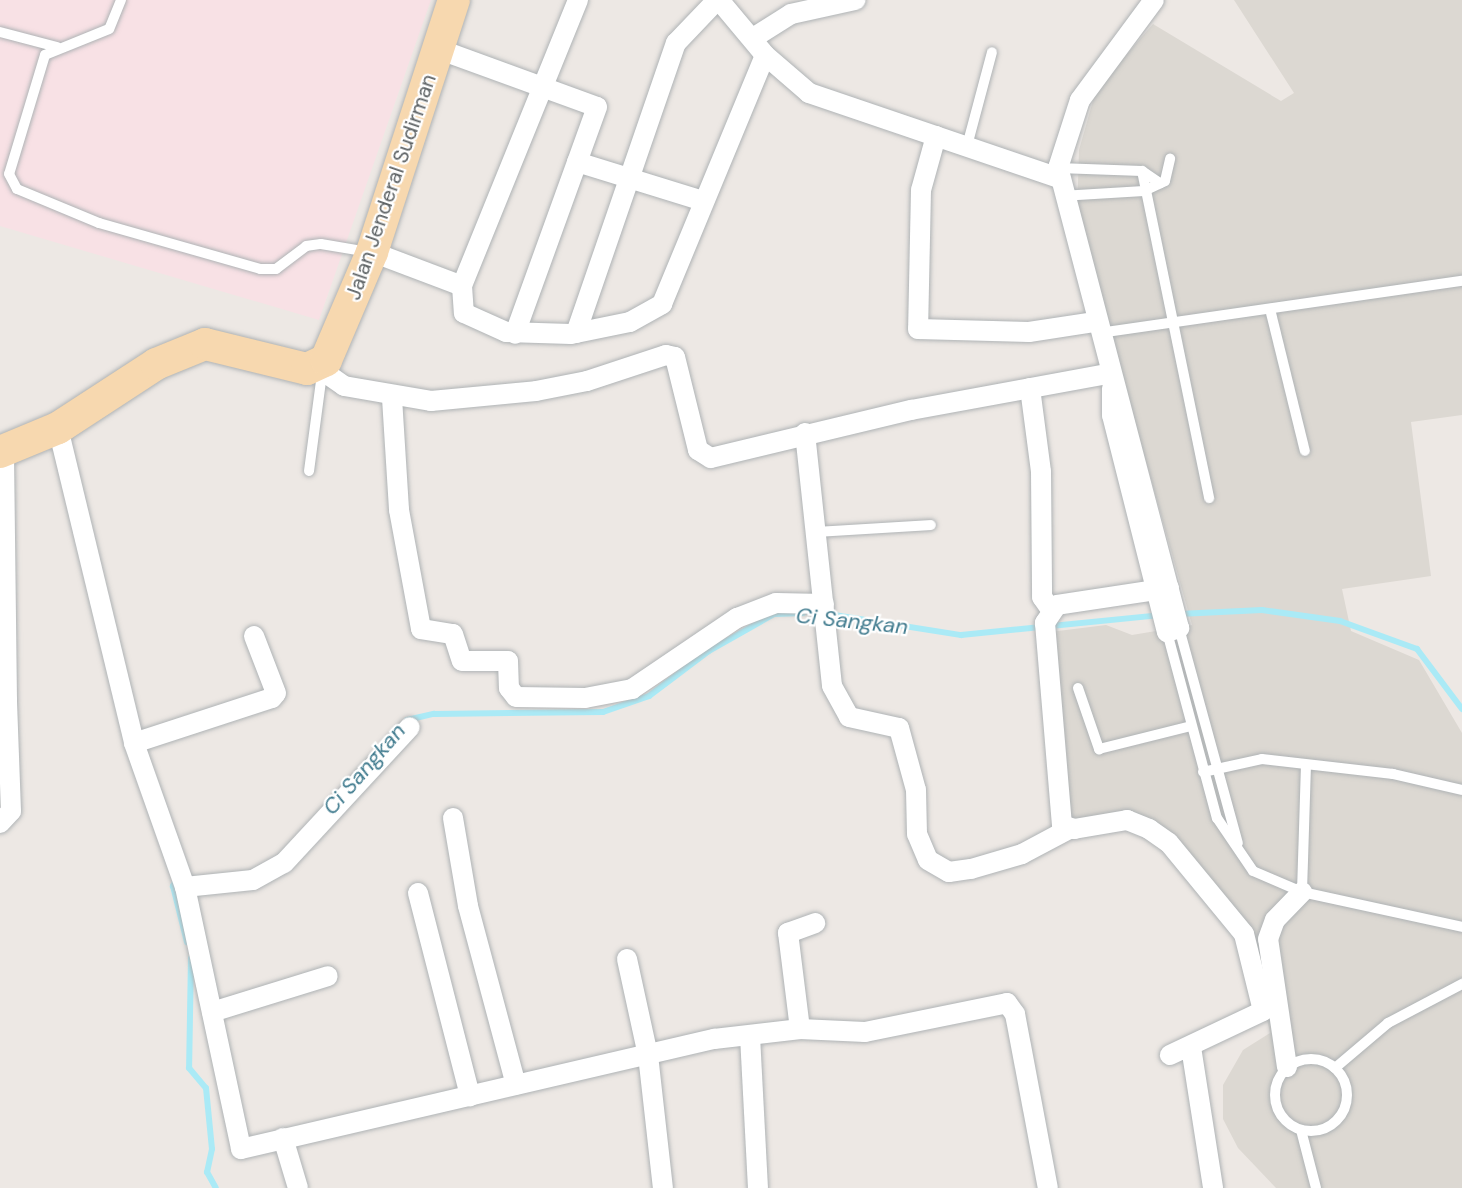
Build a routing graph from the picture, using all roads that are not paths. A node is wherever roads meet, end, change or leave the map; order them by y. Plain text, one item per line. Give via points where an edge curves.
1 (121, 0) edge
2 (454, 0) edge
3 (578, 0) edge
4 (718, 0) edge
5 (855, 0) edge
6 (1154, 0) edge
7 (0, 32) edge
8 (753, 38) junction
9 (57, 47) junction
10 (438, 49) junction
11 (992, 52) dead end
12 (765, 56) junction
13 (540, 88) junction
14 (936, 136) junction
15 (967, 146) junction
16 (1170, 159) dead end
17 (577, 162) junction
18 (1142, 171) junction
19 (630, 177) junction
20 (1059, 181) junction
21 (1160, 183) junction
22 (1144, 191) junction
23 (703, 201) junction
24 (372, 252) junction
25 (1462, 281) edge
26 (462, 286) junction
27 (1270, 309) junction
28 (1173, 325) junction
29 (1097, 328) junction
30 (576, 333) junction
31 (515, 334) junction
32 (320, 370) junction
33 (1110, 381) junction
34 (1030, 388) junction
35 (392, 398) junction
36 (58, 428) junction
37 (805, 433) junction
38 (1305, 451) dead end
39 (2, 452) edge
40 (309, 471) dead end
41 (1209, 498) dead end
42 (931, 525) dead end
43 (817, 532) junction
44 (3, 566) edge
45 (1163, 592) junction
46 (825, 611) junction
47 (1048, 623) junction
48 (1172, 627) junction
49 (254, 636) dead end
50 (1078, 688) dead end
51 (4, 700) edge
52 (1191, 726) junction
53 (410, 727) dead end
54 (134, 743) junction
55 (1306, 765) junction
56 (1217, 770) junction
57 (1203, 772) junction
58 (1462, 790) edge
59 (453, 818) dead end
60 (0, 823) edge
61 (1069, 829) junction
62 (1240, 852) junction
63 (185, 886) junction
64 (1302, 892) junction
65 (418, 893) dead end
66 (815, 923) dead end
67 (1462, 927) edge
68 (627, 959) dead end
69 (328, 976) dead end
70 (1462, 984) edge
71 (212, 1012) junction
72 (800, 1029) junction
73 (750, 1036) junction
74 (1191, 1047) junction
75 (648, 1055) junction
76 (1170, 1055) dead end
77 (1287, 1067) junction
78 (1335, 1068) junction
79 (516, 1085) junction
80 (470, 1096) junction
81 (1301, 1130) junction
82 (283, 1138) junction
83 (298, 1188) edge
84 (663, 1188) edge
85 (758, 1188) edge
86 (1048, 1188) edge
87 (1213, 1188) edge
88 (1316, 1188) edge

1 - 9 lane via 109,29
2 - 10 main road, Jalan Jenderal Sudirman
3 - 13 street via 557,60
4 - 8 street
4 - 19 street via 679,38
5 - 8 street via 791,14
6 - 20 street via 1080,100
7 - 9 lane
8 - 12 street
9 - 24 lane via 45,55 24,114 9,174 17,189 99,223 260,269 276,269 306,246 321,244
10 - 13 street
10 - 24 main road, Jalan Jenderal Sudirman
11 - 15 lane
12 - 14 street via 809,93
12 - 23 street
13 - 17 street via 597,106
13 - 26 street
14 - 15 street
14 - 29 street via 921,190 916,328 1029,332
15 - 20 street
16 - 21 lane via 1168,176
17 - 19 street
17 - 31 street
18 - 20 lane
18 - 21 lane
18 - 22 lane
19 - 23 street
19 - 30 street
20 - 22 lane
20 - 29 street
21 - 22 lane
22 - 28 lane
23 - 30 street via 662,304 630,322
24 - 26 street
24 - 32 main road, Jalan Jenderal Sudirman
25 - 27 lane
26 - 31 street via 464,313
27 - 28 lane
27 - 38 lane
28 - 29 lane
28 - 41 lane
29 - 33 street
30 - 31 street
32 - 35 street via 344,386
32 - 36 main road via 281,364 219,344 165,360
32 - 40 lane
33 - 34 street
33 - 45 street
34 - 37 street
34 - 47 street via 1041,472 1042,597
35 - 37 street via 431,401 536,391 587,381 666,355 680,362 703,456
35 - 46 street via 399,510 421,629 453,634 462,661 508,661 509,688 516,697 585,698 632,689 736,618 776,603
36 - 39 main road
36 - 54 street
37 - 43 street
39 - 44 street
42 - 43 lane
43 - 46 street
44 - 51 street
45 - 47 street via 1066,603
45 - 48 street
46 - 61 street via 839,706 849,717 899,728 914,781 919,842 938,868 971,869 1005,860
47 - 61 street via 1061,821
48 - 52 lane
48 - 56 lane
49 - 54 street via 276,693 273,698
50 - 52 lane via 1099,749
51 - 60 street via 10,811
52 - 57 lane
53 - 63 street via 284,862 253,880
54 - 63 street
55 - 56 lane via 1263,759
55 - 58 lane via 1394,774
55 - 64 lane
56 - 57 lane
56 - 62 lane
57 - 62 lane via 1217,818
59 - 79 street via 468,906
61 - 74 street via 1127,820 1149,830 1169,843 1244,934 1263,1011
62 - 64 lane via 1253,871
63 - 71 street
64 - 67 lane
64 - 77 street via 1275,920 1268,939
65 - 80 street
66 - 72 street via 788,933
68 - 75 street
69 - 71 street
70 - 78 lane via 1388,1023
71 - 82 street via 241,1149
72 - 73 street
72 - 86 street via 865,1032 1010,1004
73 - 75 street
73 - 85 street
74 - 76 street
74 - 87 street
75 - 79 street
75 - 84 street
77 - 78 lane via 1308,1059
77 - 81 lane via 1276,1086 1277,1108
78 - 81 lane via 1346,1086 1340,1116 1323,1129
79 - 80 street
80 - 82 street
81 - 88 lane
82 - 83 street

